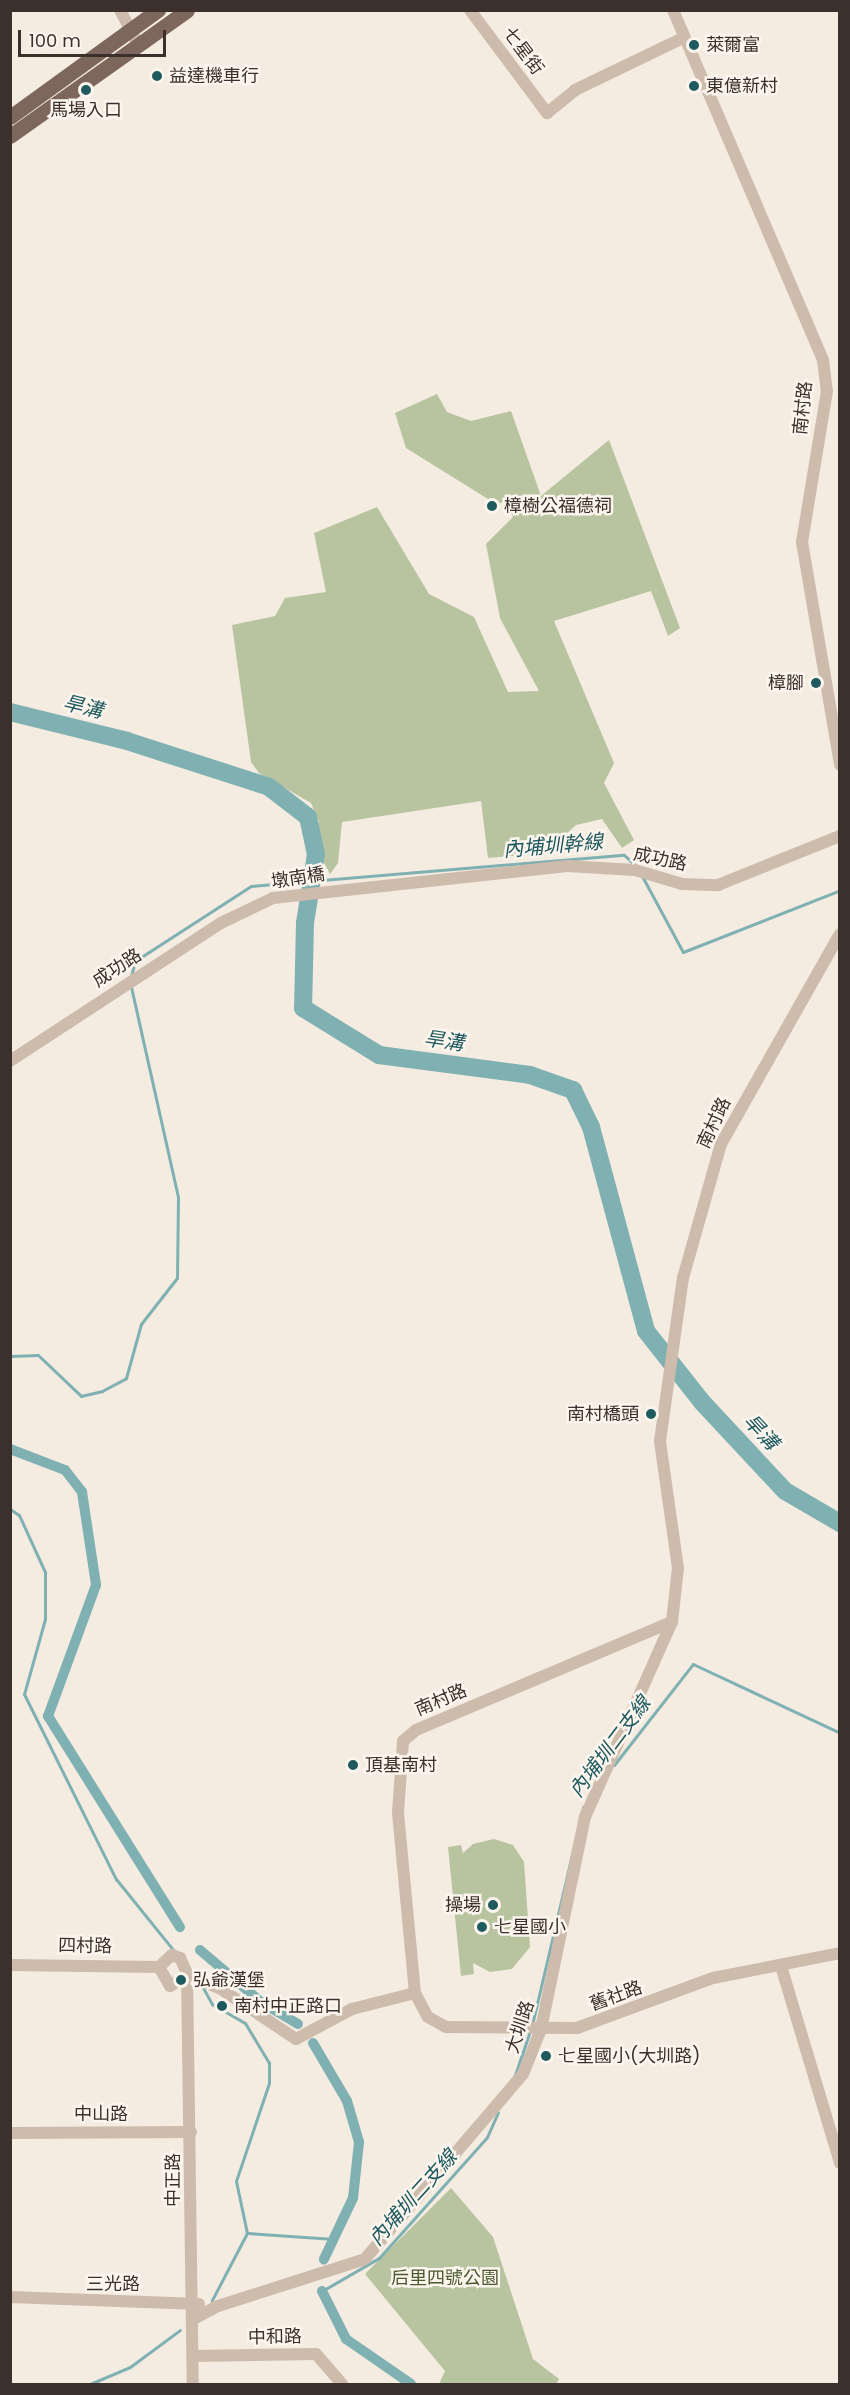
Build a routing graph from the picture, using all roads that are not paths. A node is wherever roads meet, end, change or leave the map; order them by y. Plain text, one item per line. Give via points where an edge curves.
1 (120, 10) edge
2 (187, 10) edge
3 (470, 10) edge
4 (673, 10) edge
5 (151, 13) edge
6 (130, 30) junction
7 (158, 32) junction
8 (683, 38) junction
9 (139, 46) junction
10 (10, 117) edge
11 (10, 136) edge
12 (840, 765) edge
13 (840, 836) edge
14 (357, 888) joint
15 (246, 909) joint
16 (840, 934) edge
17 (10, 1061) edge
18 (672, 1622) junction
19 (840, 1953) edge
20 (10, 1965) edge
21 (781, 1966) junction
22 (159, 1967) junction
23 (187, 1976) junction
24 (415, 1993) junction
25 (541, 2028) junction
26 (191, 2132) junction
27 (10, 2133) edge
28 (840, 2163) edge
29 (10, 2297) edge
30 (192, 2303) junction
31 (214, 2307) junction
32 (192, 2320) junction
33 (194, 2356) junction
34 (193, 2385) edge
35 (342, 2385) edge

1 - 6 street
2 - 7 main road
3 - 8 street, 七星街 via 547,113 575,90
4 - 8 street, 南村路
5 - 6 main road
5 - 7 street
6 - 9 street
6 - 10 main road
7 - 9 main road
8 - 12 street, 南村路 via 823,360 827,391 802,542
9 - 11 main road
13 - 14 street, 成功路 via 718,885 682,884 635,870 567,866
14 - 15 street, 墩南橋 via 273,898
15 - 17 street, 成功路
16 - 18 street, 南村路 via 721,1144 670,1348 660,1441 678,1568
18 - 24 street, 南村路 via 416,1730 403,1741 398,1814
18 - 25 street, 大圳路 via 585,1817
19 - 21 street, 舊社路
20 - 22 street, 四村路
21 - 25 street, 舊社路 via 713,1978 577,2028
21 - 28 street
22 - 23 street via 170,1986
22 - 23 street via 172,1955 184,1963
23 - 24 street via 221,1989 296,2039 352,2009
23 - 26 street, 中正路
24 - 25 street, 舊社路 via 428,2017 446,2027
25 - 31 street, 大圳路 via 523,2074 365,2259
26 - 27 street, 中山路
26 - 30 street, 中正路
29 - 30 street, 三光路
30 - 31 street, 三光路
30 - 32 street, 中正路
31 - 32 street, 大圳路
32 - 33 street, 中正路
33 - 34 street, 中正路
33 - 35 street, 中和路 via 316,2354

